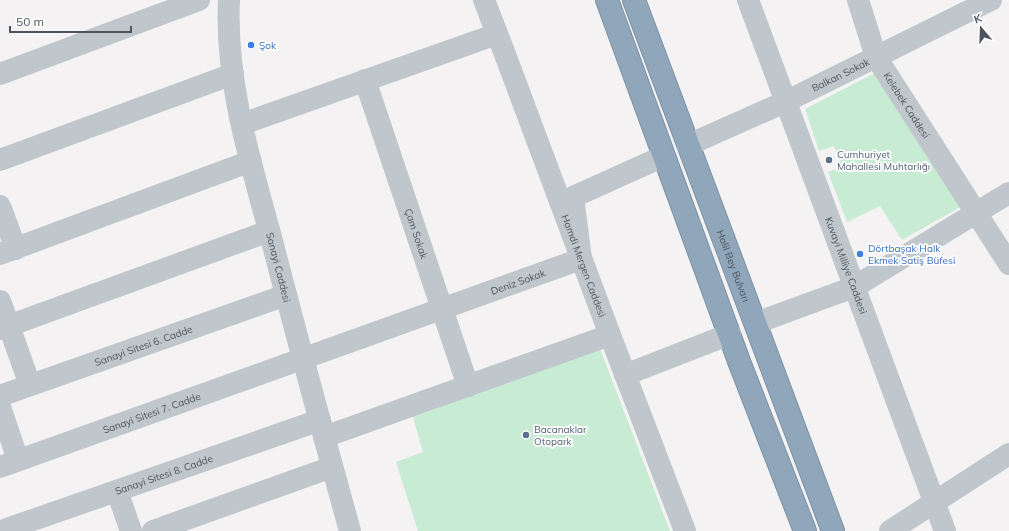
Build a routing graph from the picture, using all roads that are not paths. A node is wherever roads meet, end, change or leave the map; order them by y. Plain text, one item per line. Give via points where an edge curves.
1 (199, 0) edge
2 (229, 0) edge
3 (484, 0) edge
4 (607, 0) edge
5 (634, 0) edge
6 (748, 0) edge
7 (858, 0) edge
8 (991, 0) edge
9 (497, 34) junction
10 (876, 57) junction
11 (2, 68) edge
12 (233, 74) junction
13 (365, 80) junction
14 (785, 102) junction
15 (242, 124) junction
16 (688, 145) junction
17 (664, 156) junction
18 (0, 160) edge
19 (251, 161) junction
20 (1009, 193) edge
21 (0, 206) edge
22 (977, 213) junction
23 (269, 231) junction
24 (8, 252) edge
25 (581, 259) junction
26 (1009, 264) edge
27 (854, 287) junction
28 (286, 294) junction
29 (0, 301) edge
30 (442, 309) junction
31 (756, 323) junction
32 (4, 327) edge
33 (730, 334) junction
34 (610, 335) junction
35 (303, 359) junction
36 (625, 376) junction
37 (30, 385) junction
38 (468, 386) junction
39 (0, 396) edge
40 (0, 407) edge
41 (322, 429) junction
42 (1009, 454) edge
43 (9, 463) edge
44 (332, 467) junction
45 (117, 491) junction
46 (934, 503) junction
47 (7, 529) edge
48 (131, 531) edge
49 (153, 531) edge
50 (350, 531) edge
51 (685, 531) edge
52 (805, 531) edge
53 (833, 531) edge
54 (890, 531) edge
55 (944, 531) edge

1 - 11 street
2 - 12 street, Sanayi Caddesi via 228,24
3 - 9 street, Hamdi Mergen Caddesi
4 - 17 highway
5 - 16 highway, Halil Bey Bulvarı
6 - 14 street, Kuvayi Milliye Caddesi
7 - 10 street, Kelebek Caddesi
8 - 10 street, Balkan Sokak
9 - 13 street
9 - 25 street, Hamdi Mergen Caddesi
10 - 14 street, Balkan Sokak
10 - 22 street, Kelebek Caddesi
12 - 15 street, Sanayi Caddesi
12 - 18 street
13 - 15 street
13 - 30 street, Çam Sokak
14 - 16 street, Balkan Sokak
14 - 27 street, Kuvayi Milliye Caddesi
15 - 19 street, Sanayi Caddesi
16 - 31 highway, Halil Bey Bulvarı
17 - 25 street via 573,197
17 - 33 highway
19 - 23 street, Sanayi Caddesi
19 - 24 street
20 - 22 street
21 - 24 street
22 - 26 street, Kelebek Caddesi
22 - 27 street
23 - 28 street, Sanayi Caddesi
23 - 32 street
25 - 30 street, Deniz Sokak
25 - 34 street, Hamdi Mergen Caddesi
27 - 31 street
27 - 46 street, Kuvayi Milliye Caddesi
28 - 35 street, Sanayi Caddesi
28 - 37 street, Sanayi Sitesi 6. Cadde
29 - 32 street
30 - 35 street, Deniz Sokak
30 - 38 street, Çam Sokak
31 - 53 highway, Halil Bey Bulvarı
32 - 37 street
33 - 36 street
33 - 52 highway
34 - 36 street, Hamdi Mergen Caddesi
34 - 38 street, Sanayi Sitesi 8. Cadde
35 - 41 street, Sanayi Caddesi
35 - 43 street, Sanayi Sitesi 7. Cadde
36 - 51 street, Hamdi Mergen Caddesi
37 - 39 street, Sanayi Sitesi 6. Cadde
38 - 41 street, Sanayi Sitesi 8. Cadde
40 - 43 street
41 - 44 street, Sanayi Caddesi
41 - 45 street, Sanayi Sitesi 8. Cadde
42 - 46 street
44 - 49 street
44 - 50 street, Sanayi Caddesi
45 - 47 street, Sanayi Sitesi 8. Cadde
45 - 48 street
46 - 54 street
46 - 55 street, Kuvayi Milliye Caddesi

